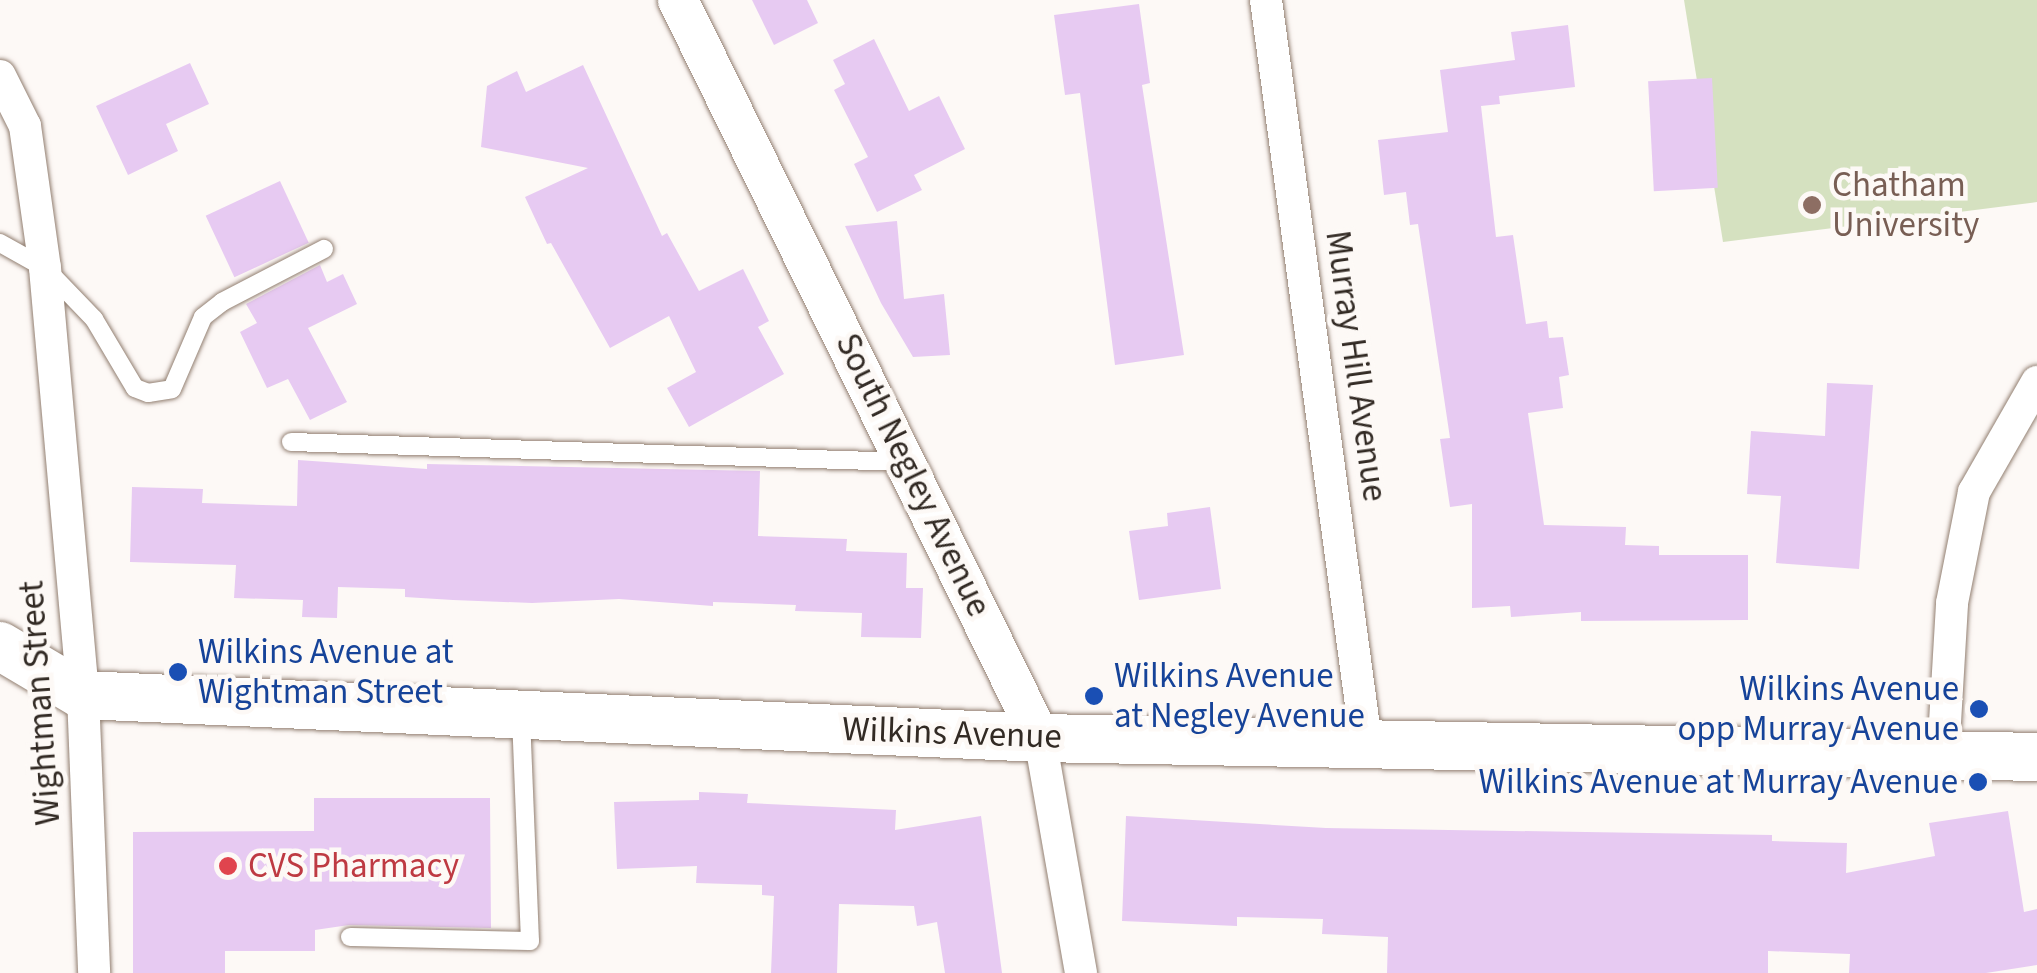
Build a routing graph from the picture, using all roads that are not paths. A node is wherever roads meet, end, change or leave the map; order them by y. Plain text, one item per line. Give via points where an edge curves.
1 (678, 0) edge
2 (1266, 0) edge
3 (0, 76) edge
4 (0, 243) edge
5 (324, 249) dead end
6 (45, 268) junction
7 (2037, 382) edge
8 (291, 442) dead end
9 (909, 462) junction
10 (0, 646) edge
11 (83, 695) junction
12 (522, 714) junction
13 (1040, 738) junction
14 (1366, 742) junction
15 (1944, 756) junction
16 (2037, 757) edge
17 (350, 937) dead end
18 (94, 973) edge
19 (1081, 973) edge

1 - 9 street, South Negley Avenue
2 - 14 street, Murray Hill Avenue
3 - 6 street, Wightman Street via 25,126
4 - 6 lane
5 - 6 lane via 222,302 204,317 172,389 148,392 134,388 94,319
6 - 11 street, Wightman Street
7 - 15 street via 1974,492 1952,603
8 - 9 lane
9 - 13 street, South Negley Avenue
10 - 11 main road, Wilkins Avenue
11 - 12 main road, Wilkins Avenue
11 - 18 street, Wightman Street
12 - 13 main road, Wilkins Avenue
12 - 17 lane via 530,941
13 - 14 main road, Wilkins Avenue
13 - 19 street, South Negley Avenue
14 - 15 main road, Wilkins Avenue
15 - 16 main road, Wilkins Avenue

